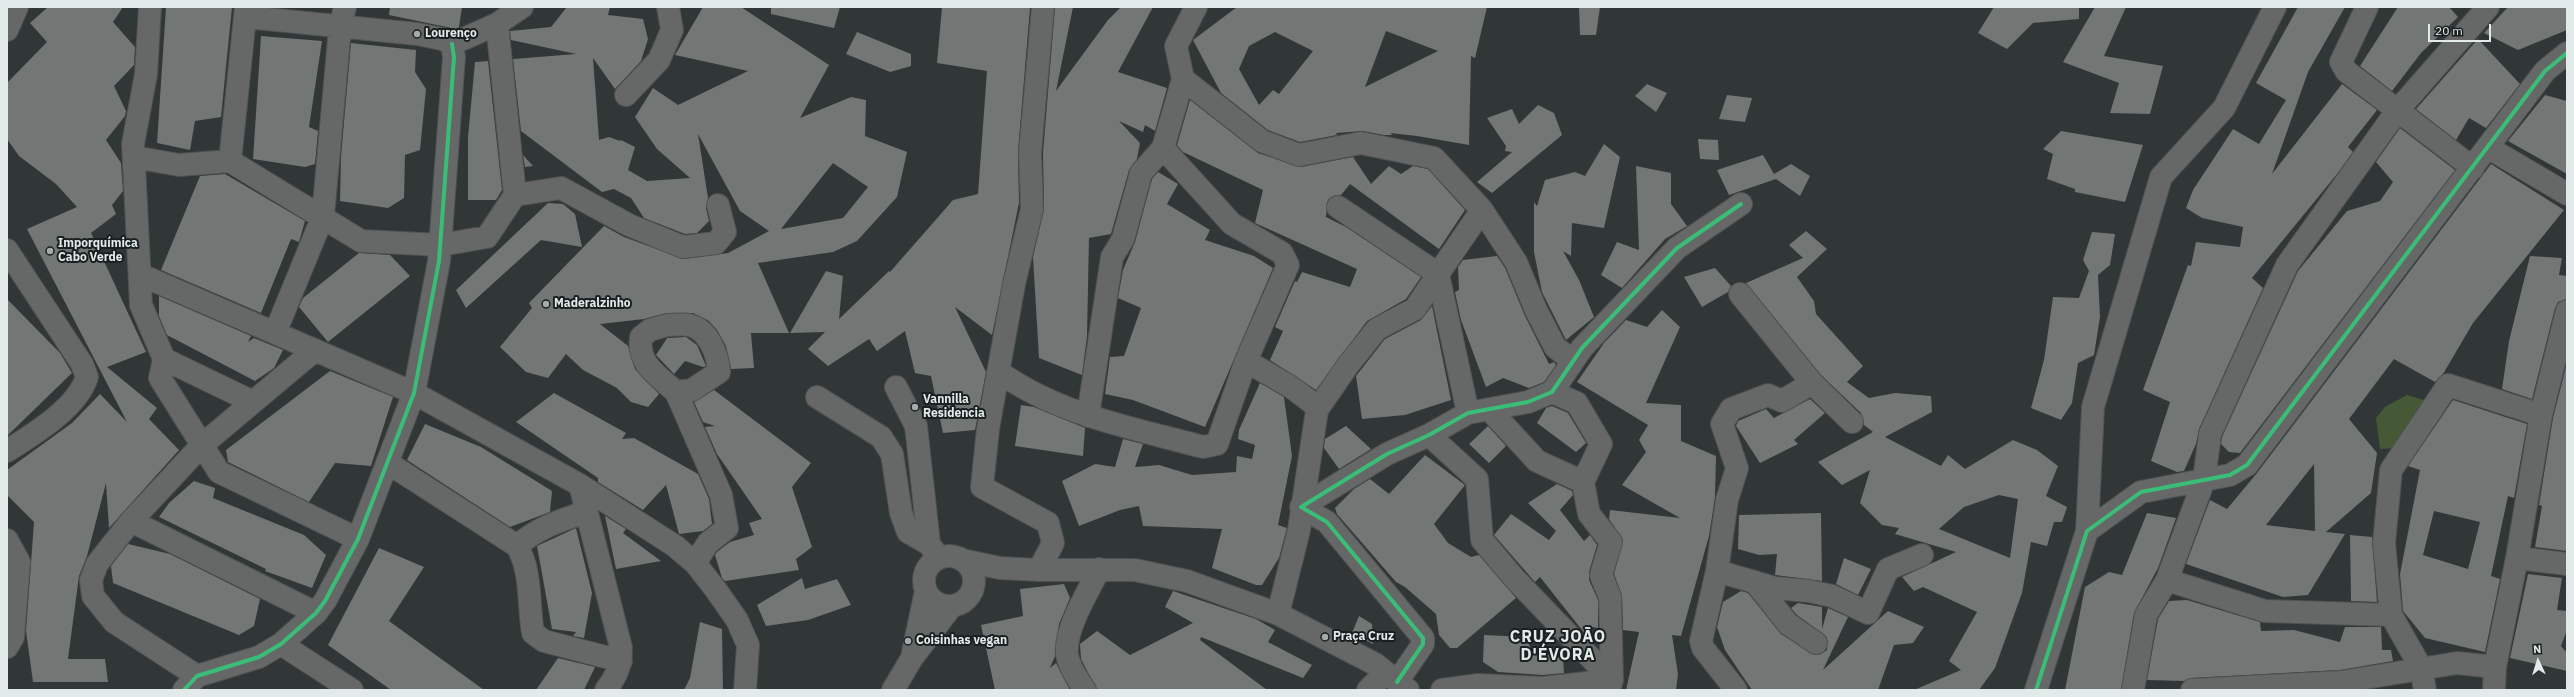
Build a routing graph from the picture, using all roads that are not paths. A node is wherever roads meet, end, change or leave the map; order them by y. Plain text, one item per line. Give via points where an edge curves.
1 (17, 7) edge
2 (150, 7) edge
3 (345, 7) edge
4 (522, 7) edge
5 (668, 7) edge
6 (1043, 7) edge
7 (1196, 7) edge
8 (2275, 7) edge
9 (2367, 7) edge
10 (2488, 7) edge
11 (246, 12) edge
12 (497, 24) junction
13 (340, 28) junction
14 (7, 30) edge
15 (452, 44) junction
16 (2567, 53) edge
17 (1183, 79) junction
18 (626, 95) dead end
19 (2397, 110) junction
20 (1163, 148) junction
21 (2489, 148) junction
22 (134, 157) junction
23 (230, 161) junction
24 (2473, 168) junction
25 (2567, 194) edge
26 (515, 195) junction
27 (1741, 204) dead end
28 (718, 205) dead end
29 (1338, 207) dead end
30 (1482, 210) junction
31 (323, 216) junction
32 (441, 244) junction
33 (7, 250) edge
34 (1438, 274) junction
35 (141, 275) junction
36 (1740, 294) dead end
37 (2567, 311) edge
38 (275, 332) junction
39 (315, 350) junction
40 (164, 359) junction
41 (1573, 361) junction
42 (1246, 362) junction
43 (999, 372) junction
44 (1812, 383) junction
45 (896, 387) dead end
46 (676, 392) dead end
47 (1552, 392) junction
48 (414, 394) junction
49 (818, 397) dead end
50 (253, 402) junction
51 (1317, 410) junction
52 (1479, 411) junction
53 (2540, 415) junction
54 (1088, 416) junction
55 (1852, 422) dead end
56 (1429, 435) junction
57 (202, 445) junction
58 (7, 451) edge
59 (388, 463) junction
60 (2204, 480) junction
61 (1583, 482) junction
62 (580, 486) junction
63 (1301, 507) junction
64 (586, 512) junction
65 (131, 521) junction
66 (2087, 531) junction
67 (358, 539) junction
68 (7, 540) edge
69 (517, 546) junction
70 (934, 551) junction
71 (1922, 555) dead end
72 (2517, 558) junction
73 (962, 560) junction
74 (695, 563) junction
75 (2567, 564) edge
76 (1099, 569) junction
77 (1046, 571) junction
78 (1717, 571) junction
79 (2167, 580) junction
80 (1755, 582) junction
81 (974, 587) junction
82 (926, 591) junction
83 (951, 607) junction
84 (316, 613) junction
85 (1278, 614) junction
86 (2391, 615) junction
87 (1816, 643) dead end
88 (281, 644) junction
89 (7, 647) edge
90 (912, 658) junction
91 (621, 661) junction
92 (2495, 667) junction
93 (2421, 668) junction
94 (1397, 682) edge
95 (190, 683) edge
96 (1610, 685) edge
97 (2308, 687) edge
98 (352, 690) edge
99 (606, 690) edge
100 (745, 690) edge
101 (893, 690) edge
102 (1084, 690) edge
103 (1368, 690) edge
104 (1442, 690) edge
105 (1736, 690) edge
106 (2036, 690) edge
107 (2132, 690) edge
108 (2192, 690) edge
109 (2425, 690) edge
110 (2494, 690) edge

1 - 14 street
2 - 22 street via 146,74 133,144
3 - 13 street
4 - 12 street
5 - 18 street via 672,30 659,60
6 - 43 street via 1030,154 1032,209 1014,284
7 - 17 street via 1176,46
8 - 66 street via 2224,108 2161,176 2092,406
9 - 19 street via 2341,62 2346,71
10 - 19 street
11 - 13 street
11 - 23 street
12 - 15 street
12 - 26 street
13 - 15 street via 417,34 442,39
13 - 31 street
15 - 32 street via 454,57
16 - 21 street via 2545,71
17 - 20 street
17 - 30 street via 1262,141 1299,154 1361,143 1434,158
19 - 24 street
19 - 60 street via 2287,265 2210,434
20 - 42 street via 1232,224 1282,253 1288,265
20 - 54 street via 1141,173 1123,239 1112,257
21 - 24 street
21 - 25 street
22 - 23 street via 179,165
22 - 35 street
23 - 31 street
24 - 60 street via 2247,465 2230,475
26 - 28 street via 561,188 629,225 683,247 716,243 725,232
26 - 32 street via 487,237
27 - 41 street via 1677,248 1582,348
29 - 34 street
30 - 34 street
30 - 41 street via 1516,262 1536,310 1555,346
31 - 32 street via 361,241
31 - 38 street
32 - 48 street
33 - 58 street via 82,364 87,377 84,388 42,430
34 - 51 street via 1415,309 1377,329
34 - 52 street
35 - 38 street
35 - 40 street via 141,305
36 - 44 street
37 - 53 street
38 - 39 street
39 - 48 street
39 - 50 street
40 - 50 street
40 - 57 street via 160,378
41 - 47 street
42 - 51 street via 1291,387
42 - 54 street via 1217,444 1203,447
43 - 54 street via 1039,397
43 - 77 street via 988,429 982,487 1048,523 1053,543
44 - 55 street
44 - 78 street via 1782,401 1768,395 1731,409 1722,424 1737,468 1728,500
45 - 70 street via 916,426
46 - 74 street via 721,496 727,528 708,543
47 - 52 street via 1528,402
47 - 61 street via 1577,403 1601,444
48 - 59 street
48 - 62 street
49 - 70 street via 881,437 892,454 901,513 908,532
50 - 57 street
51 - 63 street
52 - 56 street
52 - 61 street via 1536,461
53 - 72 street
53 - 86 street via 2448,385 2391,470 2384,543
56 - 63 street via 1387,454
56 - 96 street via 1477,479 1482,540
57 - 65 street
57 - 67 street via 219,472
59 - 67 street
59 - 69 street
60 - 66 street via 2141,492
60 - 79 street
61 - 96 street via 1588,514 1611,542 1601,576 1610,597
62 - 64 street
62 - 74 street via 674,546
63 - 85 street via 1299,530
63 - 94 street via 1327,522 1423,638 1423,644
64 - 69 street via 558,521 530,535
64 - 91 street
65 - 84 street
65 - 95 street via 97,564 90,580 93,596 114,622
66 - 106 street
67 - 84 street
68 - 89 street via 19,562 13,637
69 - 91 street via 522,555 527,578 533,633 544,641
70 - 73 street
70 - 82 street via 925,576
71 - 80 street via 1888,569 1868,613 1832,596 1775,588
72 - 75 street
72 - 92 street
73 - 77 street via 1000,568
73 - 81 street via 973,572
74 - 100 street via 737,620 748,645
76 - 77 street
76 - 85 street via 1135,570 1187,581
76 - 102 street via 1075,621 1067,648 1073,671
77 - 81 street
78 - 80 street
78 - 105 street via 1701,641 1703,648
79 - 86 street via 2265,611
79 - 107 street via 2146,615
80 - 87 street via 1788,624
81 - 83 street via 966,601
82 - 83 street via 936,603
82 - 90 street
83 - 90 street
84 - 88 street
85 - 94 street via 1375,664
86 - 93 street
88 - 95 street via 259,657
88 - 98 street
90 - 101 street
91 - 99 street via 618,674
92 - 93 street via 2457,663
92 - 110 street
93 - 97 street
93 - 109 street
94 - 103 street
96 - 104 street via 1543,688 1478,685
97 - 108 street

